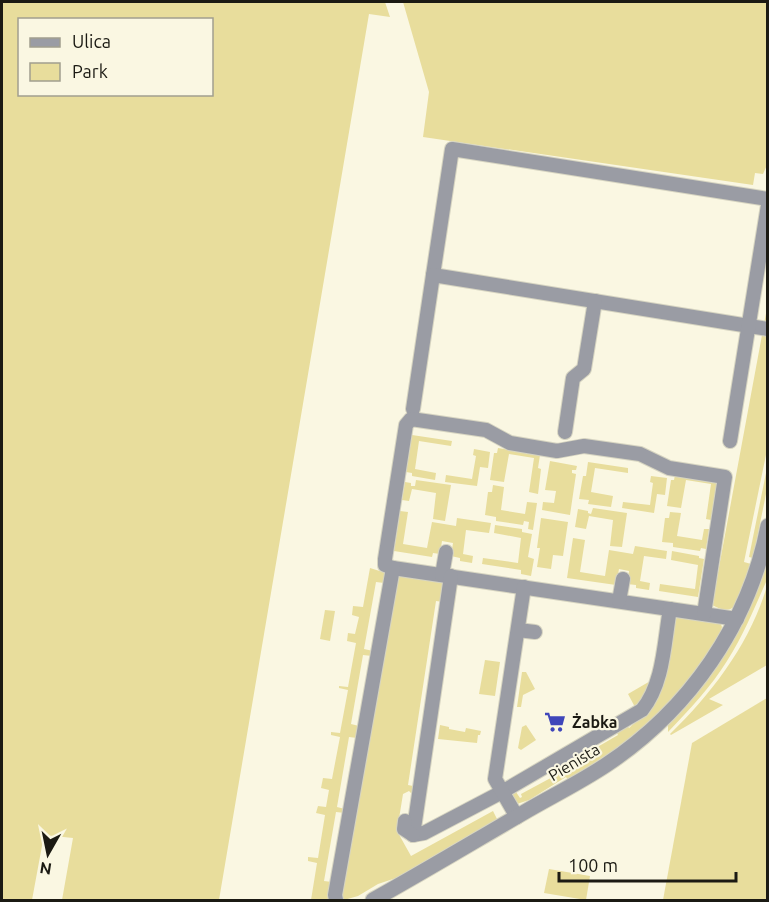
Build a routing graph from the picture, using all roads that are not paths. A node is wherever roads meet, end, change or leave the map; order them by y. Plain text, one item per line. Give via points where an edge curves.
1 (768, 199) edge
2 (768, 205) edge
3 (433, 275) junction
4 (595, 301) junction
5 (748, 326) junction
6 (768, 329) edge
7 (413, 409) dead end
8 (565, 432) dead end
9 (730, 441) dead end
10 (767, 531) edge
11 (446, 552) dead end
12 (393, 567) junction
13 (446, 576) junction
14 (623, 579) dead end
15 (524, 587) junction
16 (620, 601) junction
17 (670, 609) junction
18 (704, 614) junction
19 (737, 619) junction
20 (518, 630) junction
21 (536, 632) dead end
22 (502, 792) junction
23 (517, 817) junction
24 (405, 821) dead end
25 (413, 835) junction
26 (336, 900) edge
27 (372, 900) edge

1 - 3 street via 452,149
2 - 5 street
3 - 4 street
3 - 7 street
4 - 5 street
4 - 8 street via 584,369 573,378
5 - 6 street
5 - 9 street
10 - 19 street, Pienista
11 - 13 street
12 - 13 street
12 - 18 street via 385,565 406,425 411,419 486,430 510,443 556,451 584,446 640,454 669,468 725,477
12 - 26 street
13 - 15 street
13 - 25 street
14 - 16 street
15 - 16 street
15 - 20 street
16 - 17 street
17 - 18 street
17 - 22 street via 658,679 642,710
18 - 19 street
19 - 23 street, Pienista via 699,680 655,727 606,765
20 - 21 street
20 - 22 street via 495,775
22 - 23 street
22 - 25 street
23 - 27 street, Pienista
24 - 25 street via 404,828

